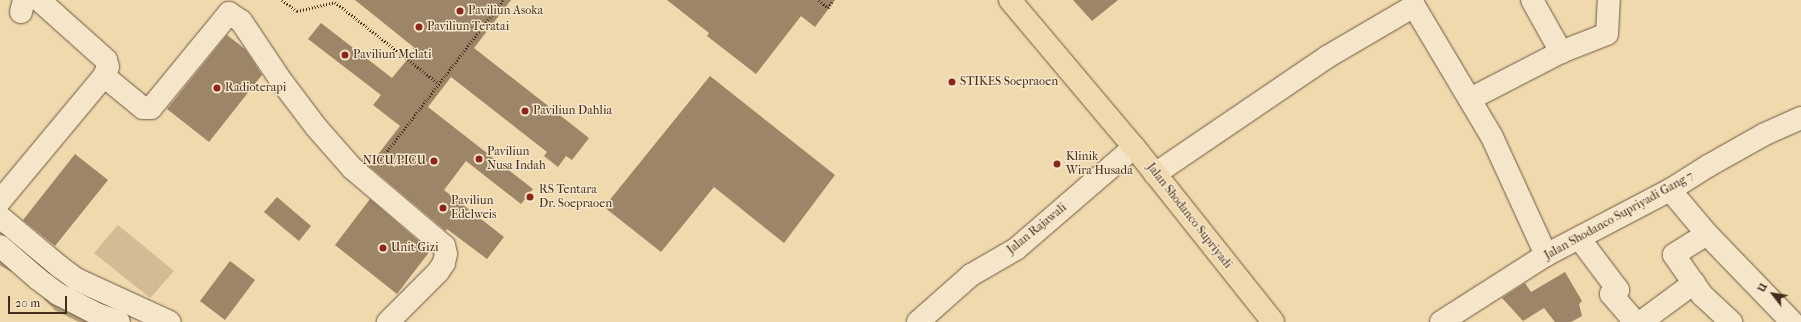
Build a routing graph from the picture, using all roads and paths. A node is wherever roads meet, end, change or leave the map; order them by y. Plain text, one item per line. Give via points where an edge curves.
1 (39, 0) edge
2 (282, 0) edge
3 (503, 0) edge
4 (818, 0) edge
5 (833, 0) edge
6 (1010, 0) edge
7 (1532, 0) edge
8 (1609, 0) edge
9 (1420, 3) edge
10 (230, 6) edge
11 (415, 48) dead end
12 (1561, 52) junction
13 (407, 59) junction
14 (104, 76) junction
15 (438, 83) junction
16 (1470, 99) junction
17 (1801, 118) edge
18 (1134, 147) junction
19 (1155, 174) junction
20 (365, 179) junction
21 (1670, 190) junction
22 (0, 201) edge
23 (0, 217) edge
24 (1707, 234) junction
25 (1579, 238) junction
26 (0, 246) edge
27 (1546, 255) junction
28 (1694, 283) junction
29 (119, 322) edge
30 (170, 322) edge
31 (388, 322) edge
32 (918, 322) edge
33 (1273, 322) edge
34 (1441, 322) edge
35 (1635, 322) edge
36 (1641, 322) edge
37 (1731, 322) edge
38 (1792, 322) edge

1 - 14 street via 106,60 108,67
2 - 13 path via 297,11 335,2
3 - 15 path
4 - 5 path via 828,8
6 - 18 main road, Jalan Shodanco Supriyadi
7 - 12 street
8 - 12 street via 1607,34
9 - 16 street
9 - 19 street via 1327,57
10 - 14 street via 151,108 143,108
10 - 20 street via 316,127
11 - 13 path
12 - 16 street
13 - 15 path
14 - 22 street
15 - 20 path
16 - 27 street via 1492,137
17 - 21 street, Jalan Shodanco Supriyadi Gang 7 via 1765,134
18 - 19 main road, Jalan Shodanco Supriyadi
18 - 32 street, Jalan Rajawali via 1016,249 971,275
19 - 33 main road, Jalan Shodanco Supriyadi
20 - 31 street via 444,246 446,254 444,264 438,272
21 - 24 street
21 - 25 street, Jalan Shodanco Supriyadi Gang 7
23 - 30 street via 76,279
24 - 28 street via 1674,255
24 - 38 street
25 - 27 street, Jalan Shodanco Supriyadi Gang 7
25 - 35 street via 1618,290 1611,294
26 - 29 street via 58,294
27 - 34 street, Jalan Shodanco Supriyadi Gang 7
28 - 36 street
28 - 37 street

